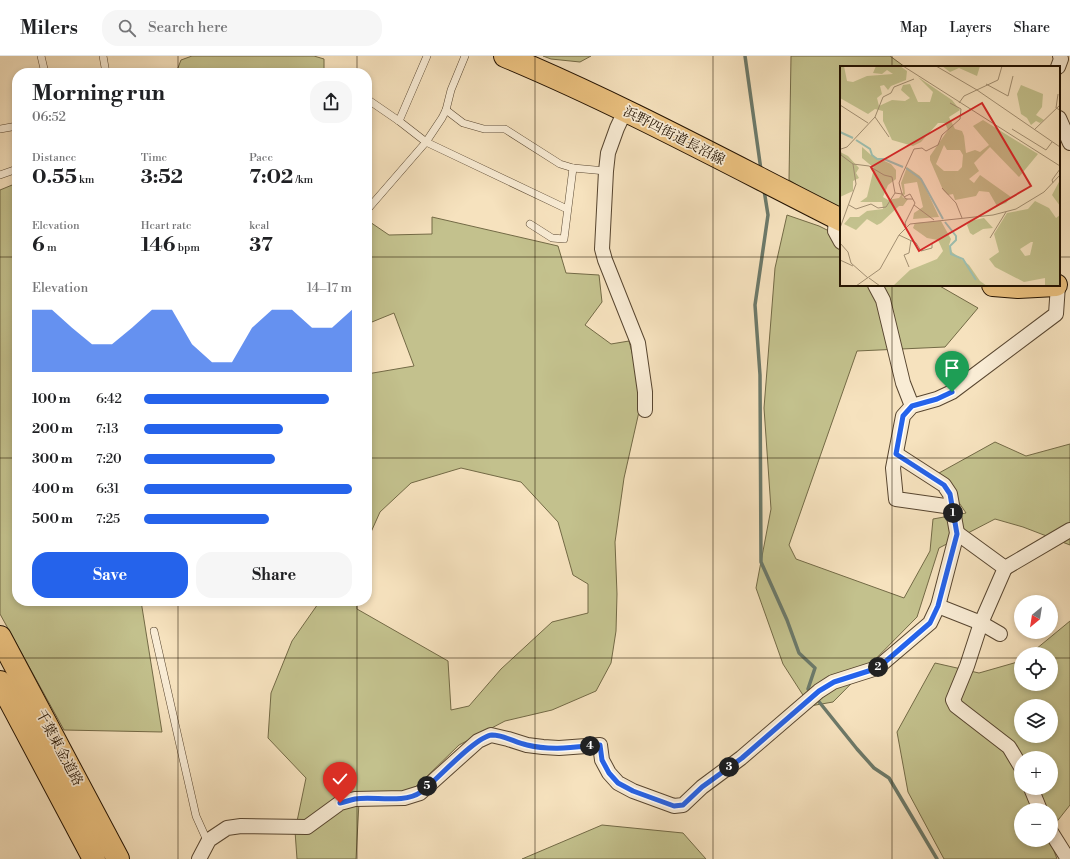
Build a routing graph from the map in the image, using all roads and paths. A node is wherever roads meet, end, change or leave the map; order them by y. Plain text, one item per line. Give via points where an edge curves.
1 (41, 56) edge
2 (103, 56) edge
3 (427, 56) edge
4 (465, 56) edge
5 (505, 56) edge
6 (1060, 56) edge
7 (1058, 66) edge
8 (44, 68) edge
9 (105, 68) edge
10 (372, 102) edge
11 (446, 110) junction
12 (625, 111) junction
13 (1060, 120) edge
14 (399, 121) junction
15 (12, 127) edge
16 (0, 129) edge
17 (426, 142) junction
18 (1070, 143) edge
19 (573, 168) junction
20 (12, 171) edge
21 (606, 171) junction
22 (0, 175) edge
23 (372, 205) edge
24 (567, 209) junction
25 (839, 219) edge
26 (530, 224) dead end
27 (840, 240) edge
28 (1070, 283) edge
29 (1060, 285) edge
30 (876, 286) edge
31 (1006, 286) edge
32 (1038, 286) edge
33 (1058, 286) edge
34 (912, 406) junction
35 (645, 410) dead end
36 (896, 454) junction
37 (952, 506) junction
38 (1070, 530) edge
39 (957, 534) junction
40 (1005, 568) junction
41 (938, 606) junction
42 (981, 623) junction
43 (154, 632) dead end
44 (1000, 634) dead end
45 (0, 637) edge
46 (0, 682) edge
47 (1014, 756) edge
48 (209, 840) junction
49 (1058, 843) edge
50 (94, 859) edge
51 (118, 859) edge
52 (199, 859) edge
53 (1068, 859) edge

1 - 8 lane
2 - 9 lane
3 - 14 lane
4 - 11 lane
5 - 12 main road, 浜野四街道長沼線
6 - 7 street
10 - 14 lane
11 - 17 lane
11 - 19 lane via 463,123 484,129 504,129 560,164
12 - 21 street via 608,153
12 - 25 main road, 浜野四街道長沼線
13 - 18 street
14 - 17 lane
15 - 16 lane
17 - 23 lane
17 - 24 lane
19 - 21 lane
19 - 24 lane
20 - 22 lane
21 - 35 street via 602,249 638,343
24 - 26 lane via 564,239 552,238
25 - 27 street via 835,231
28 - 29 main road
30 - 34 street via 883,300 903,383
31 - 32 main road
33 - 34 street via 1056,314 952,392
34 - 36 street via 903,416
36 - 37 street via 944,485 950,494
36 - 37 street via 893,468 896,499
37 - 39 street
38 - 40 street
39 - 40 street
39 - 41 street
40 - 42 street
41 - 42 street
41 - 48 street via 930,623 878,668 834,682 819,691 683,805 674,806 618,783 602,760 600,745 543,747 491,735 478,741 420,793 404,798 355,799 340,803 307,826 240,826 228,828
42 - 44 street
42 - 47 street via 953,700 956,706 1008,747
43 - 48 lane via 196,816
45 - 51 main road, 千葉東金道路
46 - 50 main road, 千葉東金道路
48 - 52 street
49 - 53 street

